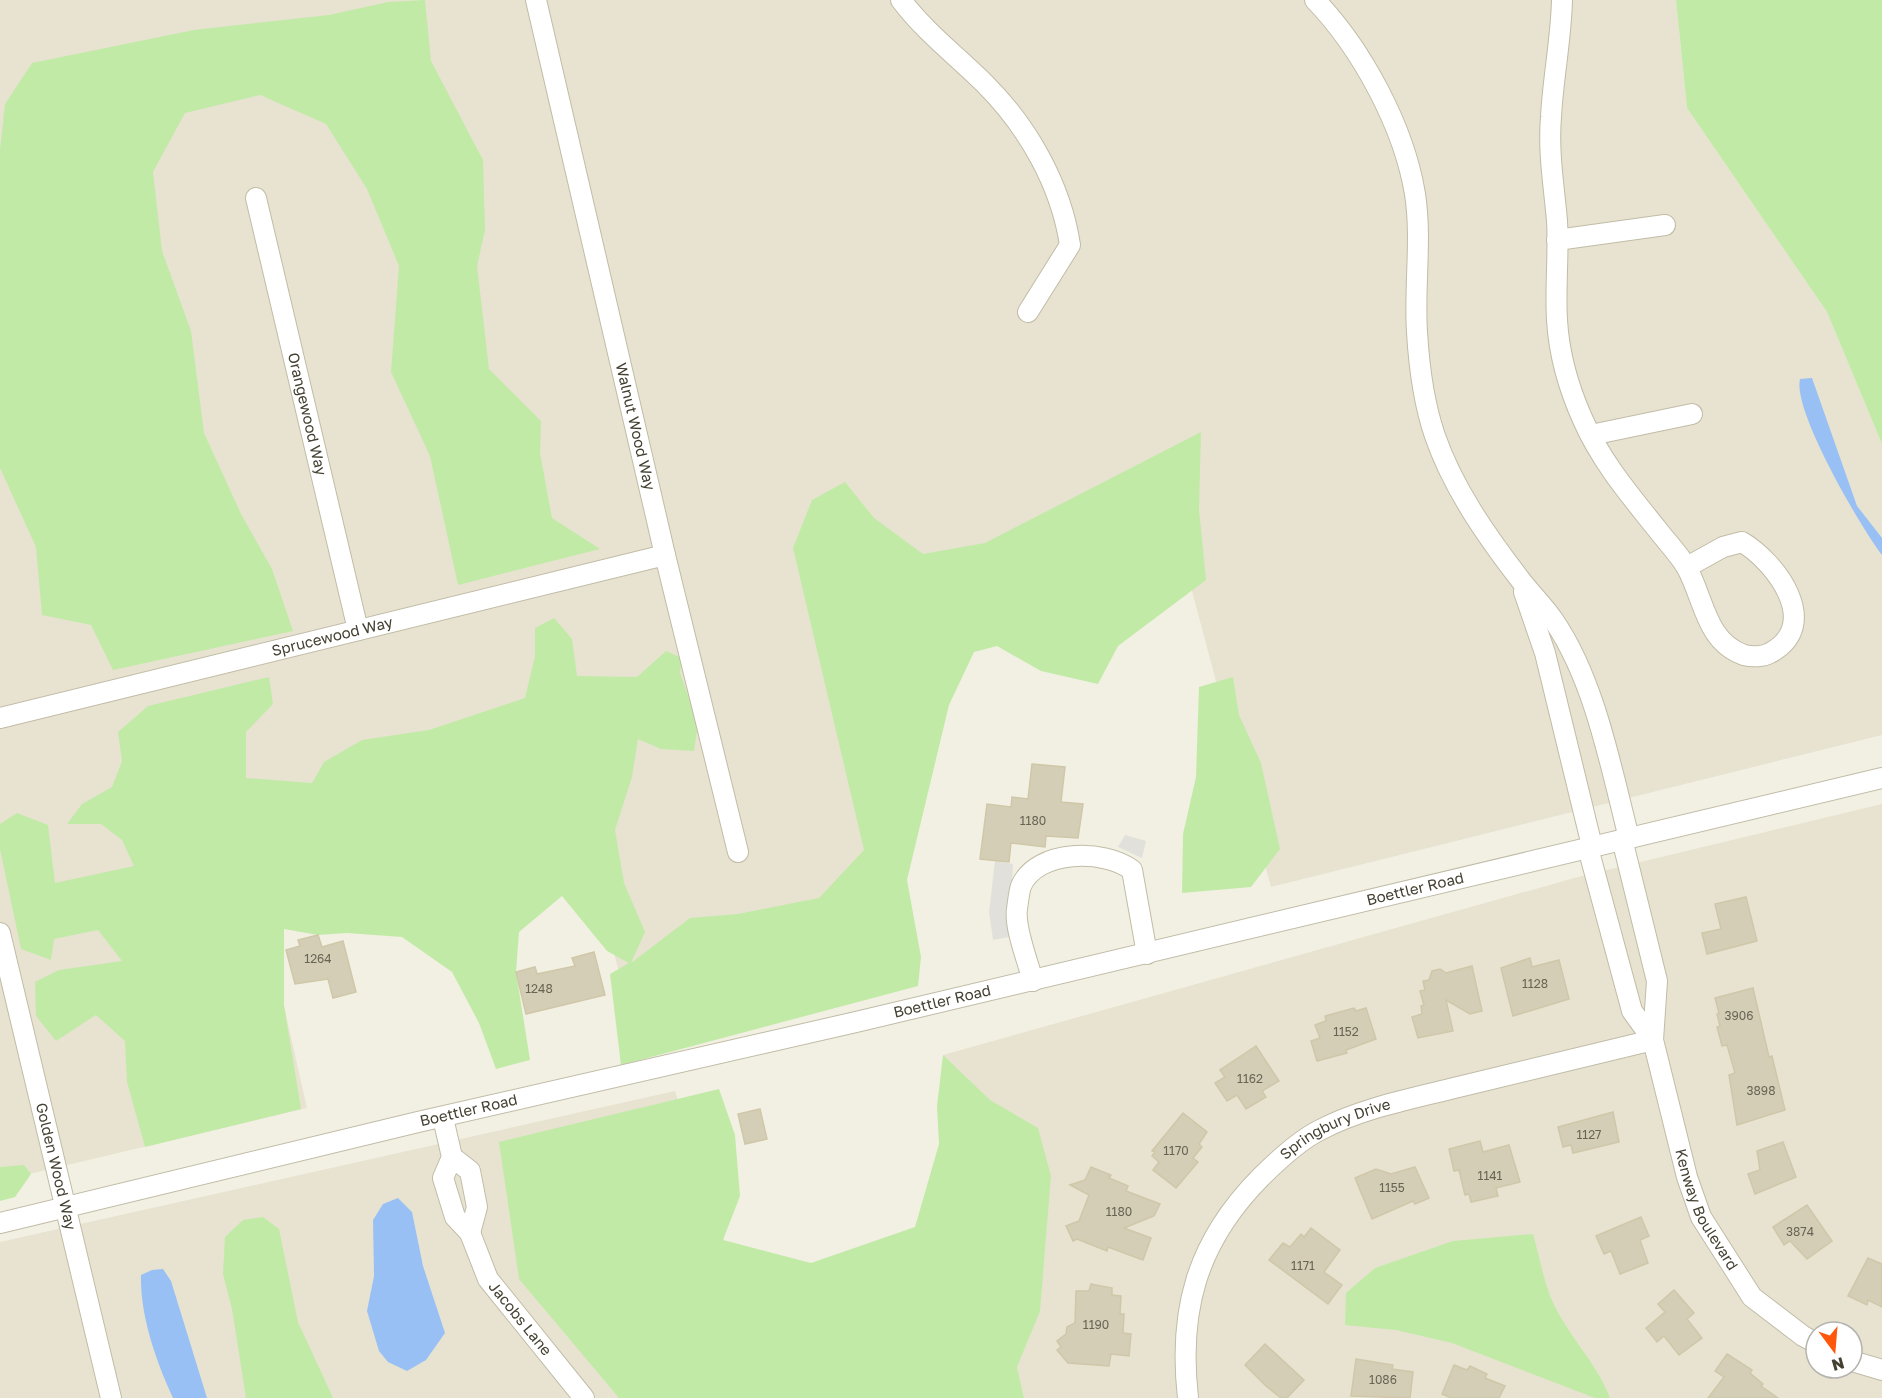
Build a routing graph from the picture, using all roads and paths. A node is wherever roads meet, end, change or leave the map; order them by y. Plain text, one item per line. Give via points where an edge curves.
1 (536, 0) edge
2 (900, 0) edge
3 (1315, 0) edge
4 (1562, 0) edge
5 (256, 198) dead end
6 (1665, 225) dead end
7 (1557, 240) junction
8 (1028, 312) dead end
9 (1692, 414) dead end
10 (1591, 435) junction
11 (665, 555) junction
12 (1687, 567) junction
13 (1521, 580) junction
14 (358, 630) junction
15 (0, 718) edge
16 (1882, 778) edge
17 (1626, 838) junction
18 (1590, 847) junction
19 (738, 852) dead end
20 (0, 933) edge
21 (1147, 954) junction
22 (1033, 981) junction
23 (1653, 1040) junction
24 (442, 1118) junction
25 (65, 1207) junction
26 (0, 1223) edge
27 (1804, 1337) edge
28 (1864, 1365) edge
29 (1882, 1370) edge
30 (111, 1398) edge
31 (584, 1398) edge
32 (1188, 1398) edge

1 - 11 street, Walnut Wood Way
2 - 8 street via 1018,122 1049,176 1065,215 1070,245
3 - 13 street, Kenway Boulevard via 1367,69 1396,130 1415,194 1417,332 1435,436 1461,492
4 - 7 street via 1549,147
5 - 14 street, Orangewood Way
6 - 7 street
7 - 10 street via 1557,319 1562,360
9 - 10 street
10 - 12 street via 1607,464
11 - 14 street, Sprucewood Way
11 - 19 street, Walnut Wood Way
12 - 12 street via 1716,635 1731,650 1751,657 1770,653 1785,641 1796,621 1791,599 1760,553 1742,543 1723,547
13 - 17 street, Kenway Boulevard via 1555,621 1585,685 1600,728
13 - 18 street, Kenway Boulevard via 1545,654
14 - 15 street, Sprucewood Way
16 - 17 street, Boettler Road
17 - 18 street, Boettler Road
17 - 23 street, Kenway Boulevard via 1657,981
18 - 21 street, Boettler Road
18 - 23 street, Kenway Boulevard via 1632,1011
20 - 25 street, Golden Wood Way
21 - 22 street, Boettler Road
21 - 22 street via 1132,870 1119,860 1090,855 1060,858 1036,868 1022,885 1016,912
22 - 24 street, Boettler Road
23 - 27 street, Kenway Boulevard via 1701,1217 1752,1297
23 - 32 street, Springbury Drive via 1378,1108 1318,1130 1274,1164 1241,1197 1214,1235 1200,1265 1188,1314 1184,1362
24 - 25 street, Boettler Road
24 - 31 street, Jacobs Lane via 452,1157 470,1171 477,1207 470,1233 488,1279
25 - 26 street, Boettler Road
25 - 30 street, Golden Wood Way
28 - 29 street

